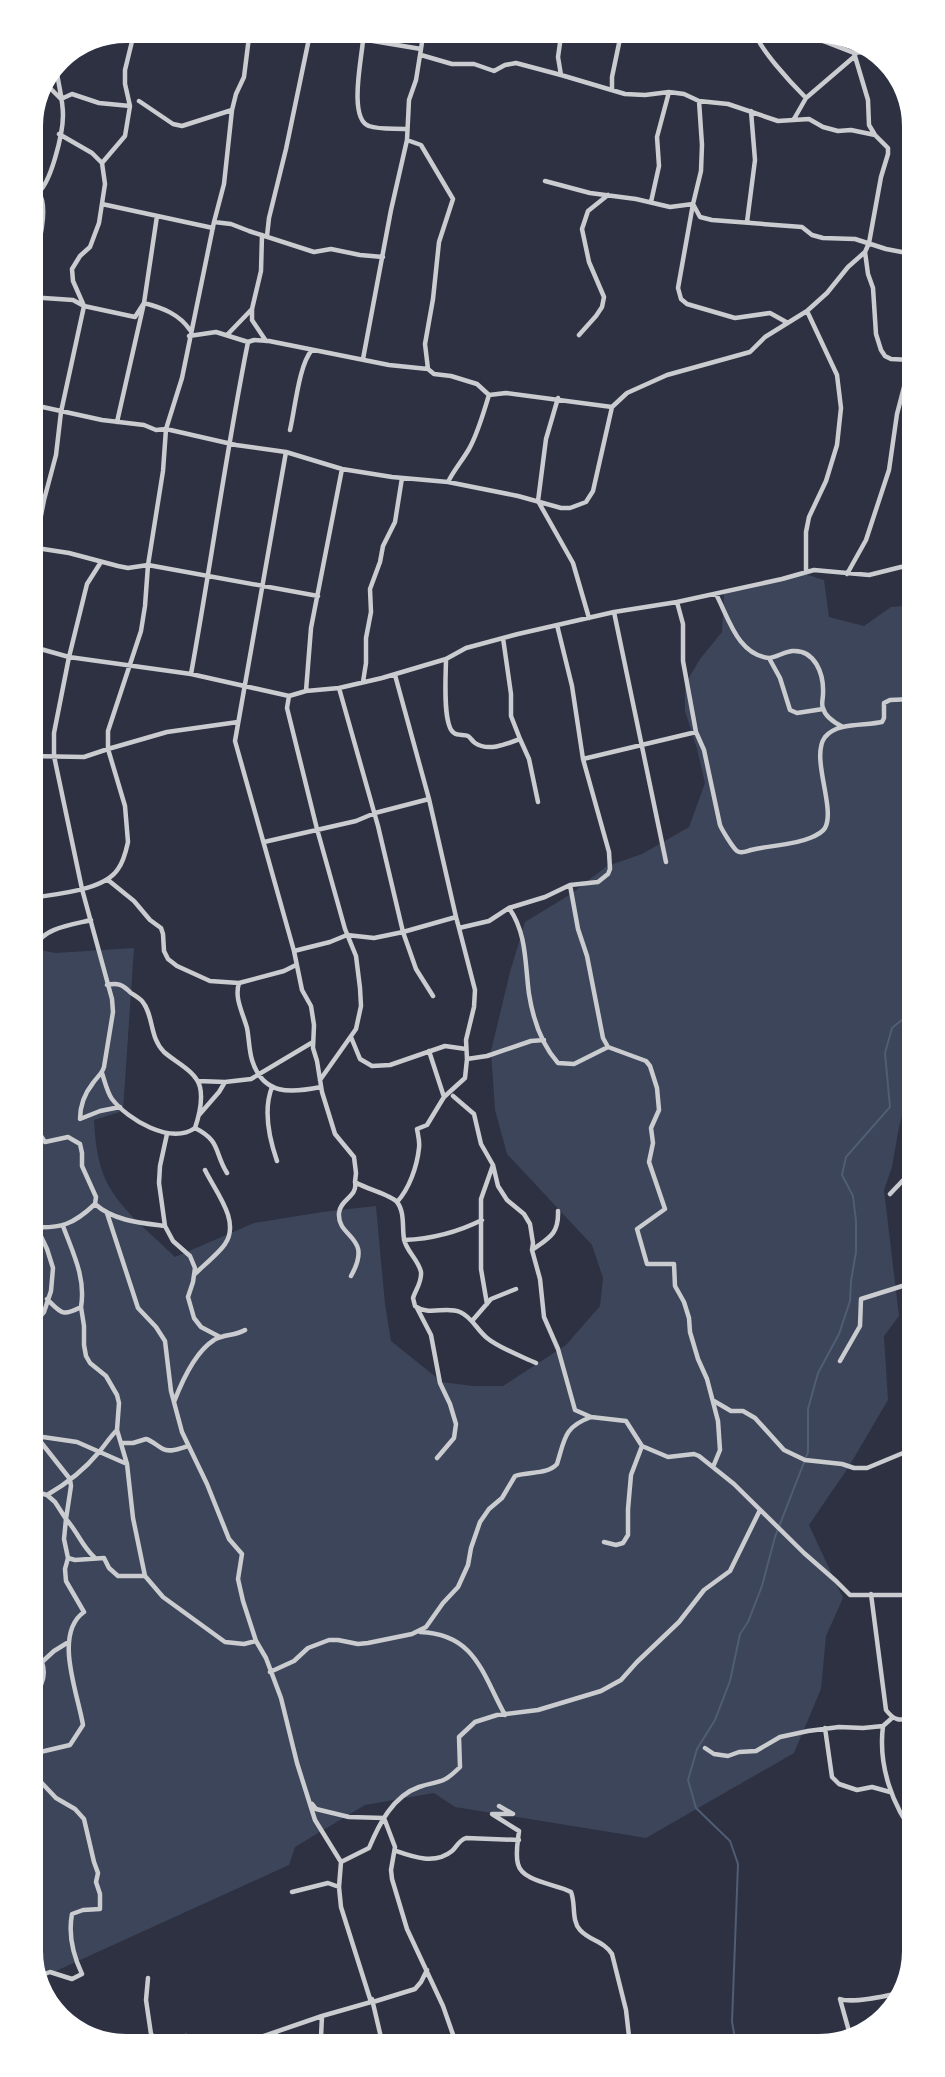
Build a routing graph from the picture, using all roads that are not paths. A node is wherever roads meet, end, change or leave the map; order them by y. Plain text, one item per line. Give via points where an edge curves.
1 (132, 39) edge
2 (249, 39) edge
3 (309, 39) joint
4 (422, 39) edge
5 (561, 39) edge
6 (620, 39) edge
7 (758, 39) edge
8 (816, 39) edge
9 (365, 40) junction
10 (421, 49) junction
11 (866, 53) edge
12 (421, 55) junction
13 (855, 55) junction
14 (57, 73) edge
15 (561, 75) junction
16 (48, 86) edge
17 (612, 89) junction
18 (669, 92) junction
19 (806, 98) junction
20 (62, 99) junction
21 (138, 101) dead end
22 (699, 101) junction
23 (130, 106) junction
24 (232, 110) junction
25 (751, 111) junction
26 (794, 119) junction
27 (407, 129) junction
28 (60, 134) junction
29 (875, 135) junction
30 (407, 140) junction
31 (102, 163) junction
32 (545, 181) dead end
33 (39, 192) joint
34 (608, 195) junction
35 (651, 202) junction
36 (102, 204) junction
37 (693, 204) junction
38 (158, 216) junction
39 (747, 222) junction
40 (214, 225) junction
41 (264, 236) junction
42 (39, 237) edge
43 (869, 243) junction
44 (865, 252) junction
45 (906, 253) edge
46 (383, 257) junction
47 (39, 298) edge
48 (144, 303) junction
49 (84, 306) junction
50 (252, 309) junction
51 (807, 311) junction
52 (788, 322) junction
53 (190, 333) junction
54 (227, 335) junction
55 (579, 335) dead end
56 (267, 341) junction
57 (248, 342) junction
58 (312, 350) junction
59 (363, 359) junction
60 (906, 359) edge
61 (428, 369) junction
62 (906, 381) edge
63 (489, 395) junction
64 (558, 398) junction
65 (39, 406) edge
66 (612, 407) junction
67 (61, 412) junction
68 (117, 422) junction
69 (166, 429) junction
70 (291, 430) dead end
71 (230, 443) junction
72 (286, 452) junction
73 (342, 469) junction
74 (402, 478) junction
75 (448, 482) junction
76 (538, 501) junction
77 (39, 520) edge
78 (39, 548) edge
79 (101, 562) junction
80 (148, 565) junction
81 (904, 565) joint
82 (806, 572) junction
83 (906, 572) edge
84 (847, 574) junction
85 (209, 577) junction
86 (263, 586) junction
87 (716, 594) junction
88 (318, 596) junction
89 (677, 602) junction
90 (614, 612) junction
91 (590, 618) junction
92 (557, 625) junction
93 (503, 638) junction
94 (39, 649) edge
95 (69, 657) junction
96 (770, 658) junction
97 (446, 659) junction
98 (129, 666) junction
99 (191, 675) junction
100 (394, 675) junction
101 (363, 682) junction
102 (245, 686) junction
103 (339, 688) junction
104 (306, 691) junction
105 (289, 696) junction
106 (906, 699) edge
107 (823, 709) junction
108 (238, 722) junction
109 (843, 727) junction
110 (696, 732) junction
111 (520, 739) junction
112 (643, 746) junction
113 (108, 748) junction
114 (39, 756) edge
115 (54, 756) junction
116 (583, 759) junction
117 (429, 799) junction
118 (538, 802) dead end
119 (375, 813) junction
120 (316, 830) junction
121 (264, 842) junction
122 (666, 862) dead end
123 (108, 880) junction
124 (570, 885) junction
125 (82, 889) junction
126 (39, 897) edge
127 (509, 908) junction
128 (456, 917) junction
129 (91, 920) junction
130 (459, 928) junction
131 (403, 932) junction
132 (346, 934) junction
133 (39, 941) edge
134 (294, 951) junction
135 (296, 965) junction
136 (239, 983) junction
137 (107, 985) junction
138 (433, 996) dead end
139 (351, 1037) junction
140 (543, 1040) junction
141 (313, 1042) junction
142 (608, 1047) junction
143 (466, 1049) junction
144 (429, 1051) junction
145 (467, 1059) junction
146 (102, 1073) junction
147 (260, 1075) junction
148 (320, 1080) junction
149 (198, 1081) junction
150 (225, 1082) junction
151 (272, 1087) junction
152 (321, 1087) junction
153 (453, 1096) dead end
154 (444, 1097) junction
155 (120, 1107) junction
156 (199, 1116) junction
157 (195, 1128) junction
158 (39, 1133) edge
159 (167, 1134) junction
160 (277, 1161) dead end
161 (493, 1165) junction
162 (206, 1170) dead end
163 (227, 1173) dead end
164 (906, 1177) edge
165 (355, 1182) junction
166 (890, 1194) dead end
167 (397, 1202) junction
168 (96, 1204) junction
169 (558, 1211) dead end
170 (107, 1213) junction
171 (482, 1220) junction
172 (63, 1226) junction
173 (165, 1226) junction
174 (39, 1228) edge
175 (39, 1236) edge
176 (404, 1240) junction
177 (532, 1250) junction
178 (195, 1274) junction
179 (351, 1276) dead end
180 (906, 1285) edge
181 (516, 1289) dead end
182 (47, 1299) junction
183 (487, 1304) junction
184 (81, 1307) junction
185 (417, 1308) junction
186 (39, 1318) edge
187 (472, 1321) junction
188 (245, 1330) dead end
189 (220, 1337) junction
190 (840, 1361) dead end
191 (536, 1363) dead end
192 (714, 1401) junction
193 (174, 1402) junction
194 (591, 1417) junction
195 (117, 1430) junction
196 (39, 1437) edge
197 (39, 1442) edge
198 (122, 1443) junction
199 (188, 1446) junction
200 (642, 1446) junction
201 (906, 1451) edge
202 (99, 1452) junction
203 (437, 1458) dead end
204 (127, 1464) junction
205 (713, 1467) junction
206 (70, 1479) junction
207 (40, 1493) edge
208 (47, 1495) junction
209 (760, 1510) junction
210 (66, 1519) junction
211 (604, 1542) dead end
212 (94, 1557) junction
213 (68, 1558) junction
214 (145, 1576) junction
215 (871, 1594) junction
216 (906, 1595) edge
217 (417, 1632) junction
218 (256, 1641) junction
219 (67, 1643) junction
220 (39, 1660) edge
221 (42, 1662) junction
222 (270, 1672) junction
223 (39, 1689) edge
224 (505, 1714) junction
225 (892, 1718) junction
226 (906, 1719) edge
227 (883, 1726) junction
228 (825, 1728) junction
229 (705, 1748) dead end
230 (39, 1752) edge
231 (39, 1780) edge
232 (890, 1792) junction
233 (310, 1803) junction
234 (499, 1806) dead end
235 (384, 1818) junction
236 (906, 1821) edge
237 (519, 1840) junction
238 (396, 1851) junction
239 (341, 1862) junction
240 (339, 1887) junction
241 (292, 1892) dead end
242 (341, 1907) junction
243 (427, 1970) junction
244 (43, 1975) edge
245 (148, 1978) dead end
246 (895, 1993) edge
247 (373, 2002) junction
248 (322, 2016) junction
249 (849, 2032) edge
250 (276, 2034) junction
251 (155, 2038) edge
252 (182, 2038) edge
253 (196, 2038) dead end
254 (258, 2038) dead end
255 (275, 2038) edge
256 (321, 2038) edge
257 (381, 2038) edge
258 (454, 2038) edge
259 (629, 2038) edge

1 - 23 street via 125,70
2 - 24 street via 244,76
3 - 9 street
3 - 41 street
4 - 10 street
5 - 15 street
6 - 17 street
7 - 19 street
8 - 13 street
9 - 10 street
9 - 27 street via 357,94 361,121 368,126
10 - 12 street
11 - 13 street
12 - 15 street via 494,70 516,63
12 - 27 street via 409,100
13 - 19 street
13 - 29 street via 868,100 869,125
14 - 20 street
15 - 17 street
16 - 20 street
17 - 18 street via 636,95
18 - 22 street
18 - 35 street via 657,137 659,166
19 - 26 street
20 - 23 street via 72,94 99,103
20 - 28 street
21 - 24 street via 182,126
22 - 25 street
22 - 37 street via 701,171
23 - 31 street via 126,136
24 - 40 street via 224,184
25 - 26 street via 778,121
25 - 39 street via 755,160
26 - 29 street via 809,119 838,131
27 - 30 street
28 - 31 street
28 - 33 street via 52,168
29 - 43 street via 888,148 888,154
30 - 46 street
30 - 61 street via 421,145 453,199 439,242 425,344
31 - 36 street
32 - 34 street
33 - 42 street via 44,214
34 - 35 street
34 - 55 street via 588,211 582,229 589,262 604,297 602,307
35 - 37 street via 670,207
36 - 38 street
36 - 49 street via 90,247 72,269
37 - 39 street via 700,217
37 - 52 street via 678,288 681,299 735,318 770,313
38 - 40 street
38 - 48 street
39 - 43 street via 802,227 823,238
40 - 41 street via 231,224
40 - 53 street
41 - 46 street via 314,252 331,249
41 - 50 street
43 - 44 street
43 - 45 street
44 - 51 street
44 - 60 street via 881,350 885,356
46 - 59 street
47 - 49 street via 73,300
48 - 49 street via 135,317
48 - 53 street via 170,311 184,321
48 - 68 street
49 - 67 street
50 - 54 street
50 - 56 street via 252,320
51 - 52 street
51 - 82 street via 837,375 841,408 837,445 809,517
52 - 66 street via 750,352 667,375 627,393
53 - 54 street
53 - 69 street via 182,378
54 - 57 street
56 - 57 street
56 - 58 street
57 - 71 street
58 - 59 street
58 - 70 street via 301,371
59 - 61 street
61 - 63 street via 434,374 477,384
62 - 84 street via 889,470 866,540
63 - 64 street
63 - 75 street via 477,432
64 - 66 street
64 - 76 street via 546,439
65 - 67 street
66 - 76 street via 593,491 586,502 570,508
67 - 68 street
67 - 77 street via 56,455
68 - 69 street
69 - 71 street
69 - 80 street
71 - 72 street
71 - 85 street
72 - 73 street
72 - 86 street
73 - 74 street
73 - 88 street
74 - 75 street
74 - 101 street via 395,522 370,589
75 - 76 street
76 - 91 street via 573,563
78 - 79 street
79 - 80 street via 128,568
79 - 95 street via 87,584
80 - 85 street
80 - 98 street via 143,622
81 - 83 street
81 - 84 street via 869,574
82 - 84 street via 821,569
82 - 87 street
85 - 86 street
85 - 99 street
86 - 88 street
86 - 102 street
87 - 89 street
87 - 96 street via 742,644 758,656
88 - 104 street
89 - 90 street
89 - 110 street via 683,624 682,661
90 - 91 street
90 - 112 street
91 - 92 street
92 - 93 street
92 - 116 street via 572,686
93 - 97 street via 466,648
93 - 111 street via 511,716
94 - 95 street
95 - 98 street
95 - 115 street via 54,733
96 - 107 street via 790,710 797,713
96 - 107 street via 795,651 812,656 821,677
97 - 100 street
97 - 111 street via 448,723 455,734 488,747
98 - 99 street
98 - 113 street via 108,731
99 - 102 street
100 - 101 street
100 - 117 street
101 - 103 street
102 - 105 street
102 - 108 street
103 - 104 street
103 - 119 street
104 - 105 street
105 - 120 street via 290,725
106 - 109 street via 884,703 882,722
107 - 109 street
108 - 113 street via 167,732
108 - 121 street via 235,741
109 - 110 street via 827,735 822,745 827,822 822,832 799,842 742,852 737,851 720,825 704,750
110 - 112 street
111 - 118 street via 529,759
112 - 116 street
112 - 122 street
113 - 115 street via 84,758
113 - 123 street via 125,806 128,842 118,869
114 - 115 street
115 - 125 street
116 - 124 street via 609,852 610,869 598,882
117 - 119 street
117 - 128 street
119 - 120 street
119 - 131 street
120 - 121 street
120 - 132 street
121 - 134 street
123 - 125 street
123 - 136 street via 161,928 168,959 210,981
124 - 127 street
124 - 142 street via 600,1028
125 - 126 street
125 - 129 street
127 - 130 street via 489,921
127 - 140 street via 525,947 529,995
128 - 130 street
128 - 131 street
129 - 133 street via 55,929
129 - 137 street
130 - 143 street via 476,990
131 - 132 street via 374,938
131 - 138 street via 416,969
132 - 134 street
132 - 139 street via 356,956 361,1006
134 - 135 street
135 - 136 street
135 - 141 street via 313,1013
136 - 147 street via 237,996 252,1060
137 - 146 street via 113,1012
137 - 149 street via 122,984 142,1002 156,1041
139 - 144 street via 360,1059 372,1066 390,1065
139 - 148 street
140 - 142 street via 558,1064 564,1065
140 - 145 street
141 - 147 street
141 - 148 street
142 - 192 street via 646,1061 657,1088 659,1110 651,1128 649,1162 665,1209 637,1229 647,1264 674,1264 675,1286 684,1302 698,1359
143 - 144 street via 445,1046
143 - 145 street
144 - 154 street
145 - 154 street via 465,1078
146 - 155 street via 107,1091
146 - 155 street via 89,1088 80,1119
147 - 150 street
147 - 151 street
148 - 152 street
149 - 150 street
149 - 156 street
150 - 156 street
151 - 152 street via 291,1092
151 - 160 street via 267,1110
152 - 165 street via 335,1134 354,1157
153 - 161 street via 474,1114 481,1144
154 - 167 street via 426,1125 417,1129 420,1147 404,1195
155 - 159 street via 140,1122
156 - 157 street
157 - 159 street via 181,1135
157 - 163 street via 215,1143
158 - 168 street via 45,1142 68,1137 80,1144 82,1166
159 - 173 street via 159,1183
161 - 171 street via 481,1199
161 - 177 street via 502,1193 530,1224
162 - 178 street via 224,1204 230,1232 225,1245
164 - 166 street
165 - 167 street
165 - 179 street via 354,1194 339,1213 359,1253
167 - 176 street
168 - 170 street
168 - 172 street
169 - 177 street via 559,1225
170 - 173 street
170 - 193 street via 138,1308 165,1341
171 - 176 street via 452,1232
171 - 183 street via 481,1269
172 - 174 street
172 - 184 street via 81,1274
173 - 178 street via 173,1241 190,1256
175 - 182 street via 53,1264
176 - 185 street via 420,1271 421,1280 412,1298
177 - 194 street via 544,1317 558,1349 574,1410
178 - 189 street via 188,1297 194,1318 201,1327
180 - 190 street via 861,1299 860,1326
181 - 183 street
182 - 184 street via 63,1313
182 - 186 street
183 - 187 street
184 - 195 street via 87,1356 117,1395
185 - 187 street via 458,1311
185 - 203 street via 431,1335 440,1383 456,1424 454,1438
187 - 191 street via 492,1342
188 - 189 street
189 - 193 street via 190,1366
192 - 201 street via 755,1418 784,1450 805,1460 867,1468
192 - 205 street via 720,1450
193 - 199 street
194 - 200 street via 626,1421
194 - 217 street via 569,1428 553,1468 515,1476 480,1522 458,1587 426,1628
195 - 198 street
195 - 202 street
196 - 202 street via 76,1442
197 - 206 street
198 - 199 street via 146,1439 162,1449
198 - 204 street
199 - 218 street via 229,1539 242,1554 238,1579
200 - 205 street via 668,1457 694,1454
200 - 211 street via 632,1475 628,1535 623,1543
202 - 204 street
202 - 206 street
204 - 214 street
205 - 209 street
206 - 208 street
206 - 210 street
207 - 208 street
208 - 210 street
209 - 215 street via 850,1595
209 - 224 street via 730,1571 704,1590 679,1622 621,1680 601,1691 538,1710
210 - 212 street
210 - 213 street via 64,1539
212 - 213 street
212 - 214 street via 104,1558 118,1576
213 - 219 street via 66,1581 84,1612 76,1618
214 - 218 street via 163,1597 225,1642
215 - 216 street
215 - 225 street via 886,1710
217 - 222 street via 358,1644 329,1640
217 - 224 street via 436,1633 460,1643 475,1658
218 - 222 street
219 - 221 street
219 - 230 street via 83,1725 70,1745
220 - 221 street
221 - 223 street via 45,1670
222 - 233 street
224 - 235 street via 475,1722 459,1737 460,1767 447,1780 417,1788 398,1799
225 - 226 street
225 - 227 street
227 - 228 street
227 - 232 street via 881,1737
228 - 229 street via 780,1737 756,1751 728,1756
228 - 232 street via 832,1777 839,1784 857,1790 872,1786
231 - 244 street via 84,1819 100,1894 100,1909 72,1914 69,1925 73,1952 82,1974 72,1979 50,1972
232 - 236 street
233 - 235 street via 316,1809 349,1817
233 - 239 street via 315,1820
234 - 237 street via 513,1814 492,1814 519,1831
235 - 238 street
235 - 239 street via 369,1848
237 - 238 street via 466,1838 451,1852 431,1859
237 - 259 street via 521,1872 571,1892 581,1931 608,1947 612,1954
238 - 243 street via 392,1879 407,1929
239 - 240 street
240 - 241 street via 328,1883
240 - 242 street
242 - 247 street
242 - 248 street via 371,2001
243 - 247 street via 415,1989
243 - 258 street
245 - 251 street via 146,2001
246 - 249 street via 840,1999
247 - 257 street
248 - 250 street
248 - 256 street
250 - 254 street
250 - 255 street
252 - 253 street

